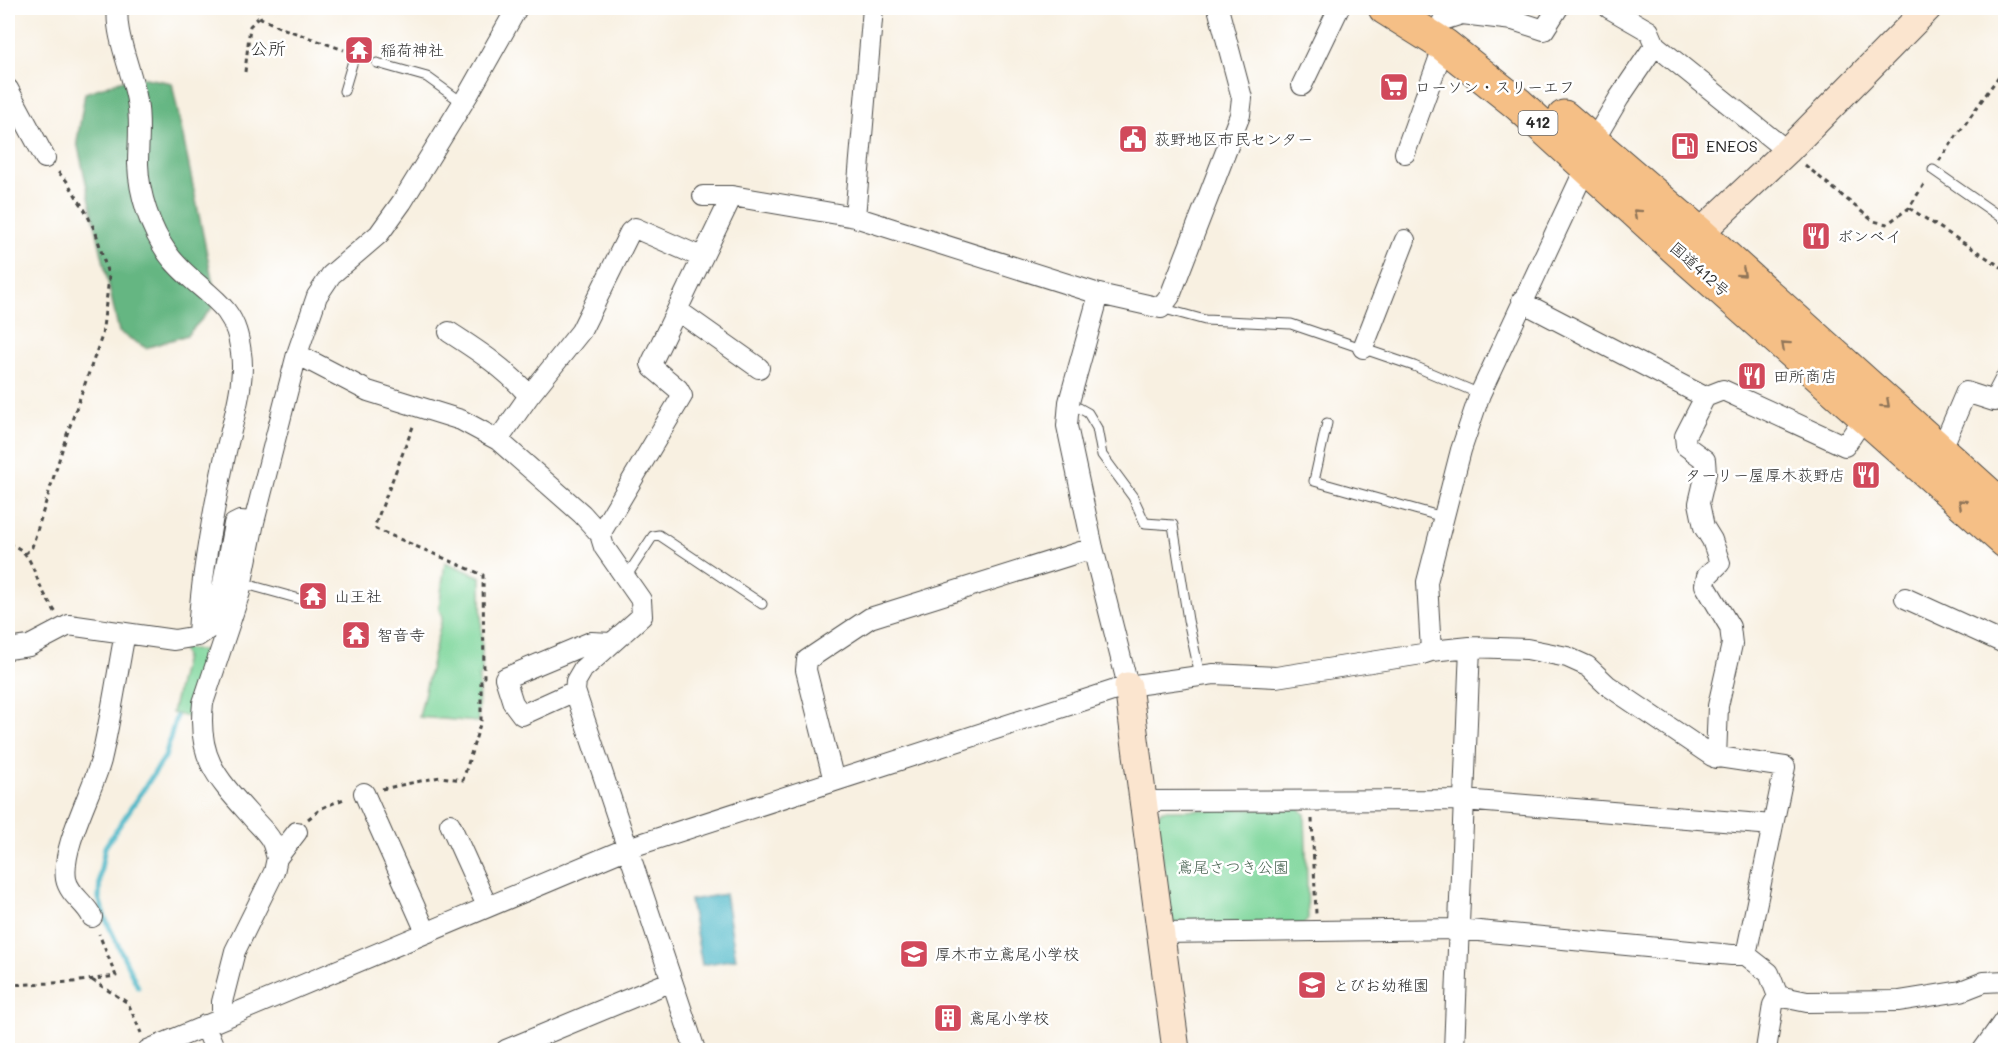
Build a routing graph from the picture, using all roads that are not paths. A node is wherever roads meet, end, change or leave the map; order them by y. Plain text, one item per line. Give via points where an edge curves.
1 (118, 8) edge
2 (518, 8) edge
3 (873, 8) edge
4 (1339, 8) edge
5 (1385, 8) edge
6 (1558, 8) edge
7 (1609, 8) edge
8 (1928, 8) edge
9 (1224, 12) edge
10 (1440, 20) edge
11 (1655, 45) junction
12 (355, 54) road end
13 (376, 63) dead end
14 (1302, 85) dead end
15 (8, 89) edge
16 (345, 91) dead end
17 (463, 103) junction
18 (1787, 151) junction
19 (1406, 153) dead end
20 (1590, 154) junction
21 (45, 159) road end
22 (1933, 170) road end
23 (703, 196) dead end
24 (732, 196) junction
25 (855, 217) junction
26 (2006, 222) edge
27 (1406, 240) dead end
28 (1690, 243) junction
29 (701, 257) junction
30 (1100, 294) junction
31 (1522, 300) junction
32 (1161, 308) junction
33 (677, 310) junction
34 (449, 332) dead end
35 (1364, 348) junction
36 (297, 354) junction
37 (759, 368) dead end
38 (2006, 378) edge
39 (1480, 394) junction
40 (529, 396) junction
41 (1705, 397) junction
42 (1074, 405) junction
43 (1865, 416) junction
44 (1327, 423) dead end
45 (498, 440) junction
46 (1940, 453) junction
47 (2006, 510) edge
48 (1443, 517) junction
49 (254, 522) junction
50 (600, 534) junction
51 (2006, 542) edge
52 (1093, 548) junction
53 (624, 576) junction
54 (242, 583) junction
55 (1905, 598) dead end
56 (307, 601) dead end
57 (762, 604) dead end
58 (125, 633) junction
59 (198, 636) junction
60 (612, 643) junction
61 (2006, 644) edge
62 (1470, 647) junction
63 (8, 649) edge
64 (1431, 651) junction
65 (1200, 675) junction
66 (1128, 686) junction
67 (575, 691) junction
68 (1716, 758) junction
69 (834, 781) junction
70 (364, 793) dead end
71 (1463, 800) junction
72 (1144, 801) junction
73 (450, 824) dead end
74 (1773, 825) junction
75 (297, 832) dead end
76 (627, 848) junction
77 (277, 858) junction
78 (487, 906) junction
79 (92, 917) road end
80 (1458, 929) junction
81 (426, 932) junction
82 (1161, 933) junction
83 (1746, 955) junction
84 (672, 981) junction
85 (2006, 981) edge
86 (1778, 996) junction
87 (2006, 1018) edge
88 (214, 1022) junction
89 (147, 1050) edge
90 (215, 1050) edge
91 (506, 1050) edge
92 (695, 1050) edge
93 (1176, 1050) edge
94 (1454, 1050) edge
95 (1766, 1050) edge
96 (1983, 1050) edge

1 - 59 street via 138,101 138,166 147,215 168,254 226,311 237,330 242,356 208,553
2 - 17 street
3 - 25 street
4 - 14 street
5 - 10 highway, 国道412号 / 412
6 - 10 street via 1544,30 1513,20 1462,14
7 - 11 street via 1649,31
8 - 18 street
9 - 32 street via 1242,98 1240,116 1170,296
10 - 19 street
10 - 20 highway, 国道412号 / 412 via 1518,104
11 - 18 street
11 - 20 street via 1619,98
12 - 16 lane
13 - 17 lane via 427,77
15 - 21 street
17 - 36 street via 379,234 331,275 317,296
18 - 28 street
20 - 28 highway, 国道412号 / 412
20 - 31 street
22 - 26 lane
23 - 24 street
24 - 25 street
24 - 29 street
25 - 30 street
27 - 35 street
43 -> 28 highway, 国道412号 / 412
28 -> 46 highway, 国道412号 / 412
29 - 33 street
29 - 40 street via 635,228 630,232 581,331
30 - 32 street
30 - 42 street
31 - 39 street
31 - 41 street
32 - 35 lane via 1205,320 1290,324
33 - 37 street
33 - 50 street via 651,364 682,396
34 - 40 street via 476,349
35 - 39 lane
36 - 45 street via 368,391 460,420
36 - 49 street
38 - 46 street via 1994,401 1966,392
39 - 48 street
40 - 45 street
41 - 43 street via 1723,390 1845,446
41 - 68 street via 1685,436 1686,446 1705,460 1700,502 1704,527 1720,563 1707,576 1705,585 1730,627 1732,644 1718,706
42 - 52 street via 1067,426
42 - 65 lane via 1088,413 1097,428 1102,455 1133,497 1145,523 1173,525
51 -> 43 highway, 国道412号 / 412
44 - 48 lane via 1314,481
45 - 50 street
46 - 47 highway, 国道412号 / 412
48 - 64 street via 1427,582
49 - 54 street
49 - 59 street via 234,524 219,605 211,627
50 - 53 street
52 - 66 street
52 - 69 street via 870,618 807,660 806,670
53 - 57 lane via 653,536 659,535
53 - 60 street via 641,600 642,616
54 - 56 lane
54 - 77 street via 203,703 202,736 221,782 271,840
55 - 61 street
58 - 59 street via 174,640
58 - 63 street via 69,625 29,646
58 - 79 street via 100,760 69,848 66,880
60 - 67 street via 583,669
60 - 67 street via 591,642 505,678 513,703 522,715
62 - 64 street
62 - 68 street via 1527,649 1568,657 1587,666 1607,684
62 - 71 street
64 - 65 street via 1276,677
65 - 66 street
66 - 69 street
66 - 72 street
67 - 76 street
68 - 74 street via 1785,767
69 - 76 street
70 - 81 street
71 - 72 street
71 - 74 street
71 - 80 street
72 - 82 street
73 - 78 street
74 - 83 street
75 - 77 street
76 - 78 street
76 - 84 street
77 - 88 street via 231,963
78 - 81 street
80 - 82 street
80 - 83 street
80 - 94 street
81 - 88 street
82 - 93 street
83 - 86 street via 1769,973
84 - 91 street
84 - 92 street
85 - 86 street via 1984,982 1961,991 1899,1001 1807,1002
86 - 95 street
87 - 96 street
88 - 89 street
88 - 90 street

